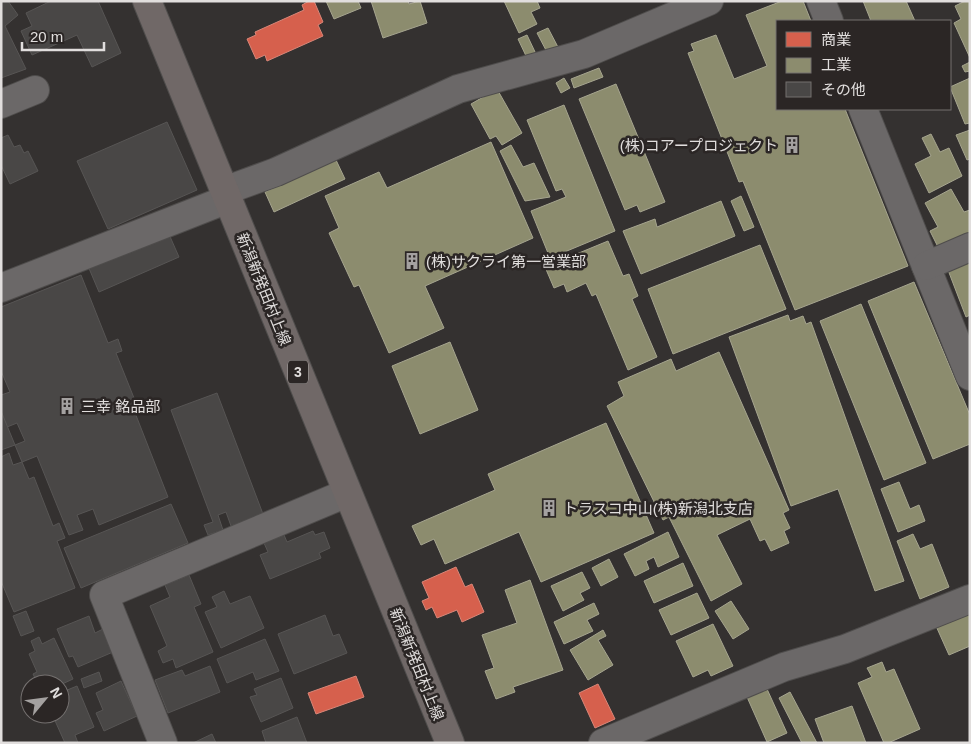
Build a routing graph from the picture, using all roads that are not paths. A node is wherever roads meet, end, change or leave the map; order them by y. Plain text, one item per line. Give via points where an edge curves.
1 (147, 1) edge
2 (709, 1) edge
3 (821, 1) edge
4 (829, 20) edge
5 (36, 90) dead end
6 (1, 104) edge
7 (863, 110) edge
8 (226, 195) junction
9 (970, 247) edge
10 (926, 266) junction
11 (1, 288) edge
12 (970, 376) edge
13 (347, 493) junction
14 (970, 599) edge
15 (163, 743) edge
16 (450, 743) edge
17 (603, 743) edge

1 - 8 main road, 新潟新発田村上線 / 3
2 - 8 street via 584,54 458,89
3 - 4 street
5 - 6 street
7 - 10 street
8 - 11 street
8 - 13 main road, 新潟新発田村上線 / 3
9 - 10 street
10 - 12 street
13 - 15 street via 104,595
13 - 16 main road, 新潟新発田村上線 / 3
14 - 17 street via 845,649 784,667

